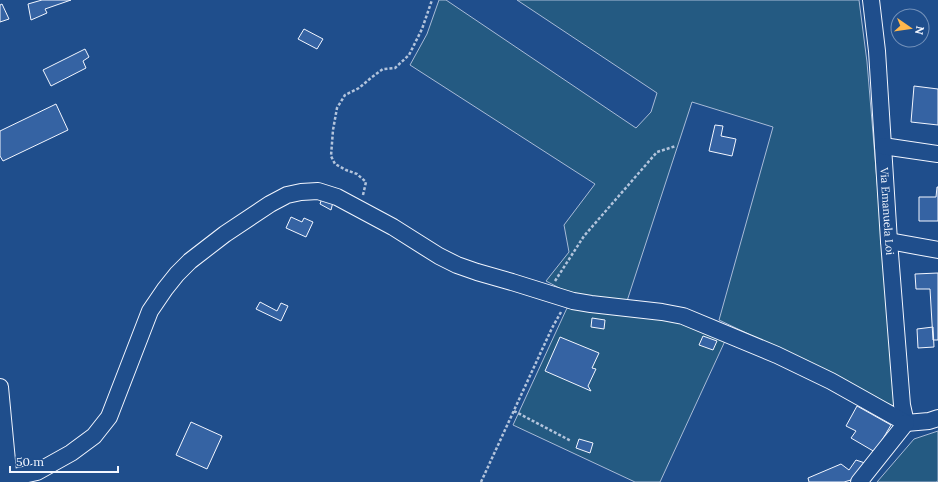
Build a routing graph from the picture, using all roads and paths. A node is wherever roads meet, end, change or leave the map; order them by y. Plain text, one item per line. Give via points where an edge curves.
1 (432, 0) edge
2 (871, 0) edge
3 (676, 146) dead end
4 (882, 146) junction
5 (938, 154) edge
6 (357, 207) junction
7 (889, 241) junction
8 (938, 250) edge
9 (547, 293) junction
10 (568, 299) junction
11 (0, 386) edge
12 (514, 411) junction
13 (938, 418) edge
14 (906, 423) junction
15 (571, 441) dead end
16 (6, 479) edge
17 (481, 482) edge
18 (859, 482) edge

1 - 6 path via 409,55 396,68 383,70 345,95 337,108 332,156 334,164 357,174 366,182
2 - 4 street, Via Emanuela Loi via 877,51
3 - 9 path via 657,152 584,236
4 - 5 street
4 - 7 street, Via Emanuela Loi
6 - 9 street via 457,265
6 - 16 street via 318,191 287,195 204,250 177,274 150,311 109,417 94,436 71,453 37,472
7 - 8 street
7 - 14 street, Via Emanuela Loi via 902,405
9 - 10 street
10 - 12 path
10 - 14 street via 683,316 831,381
11 - 16 street
12 - 15 path
12 - 17 path
13 - 14 street
14 - 18 street

